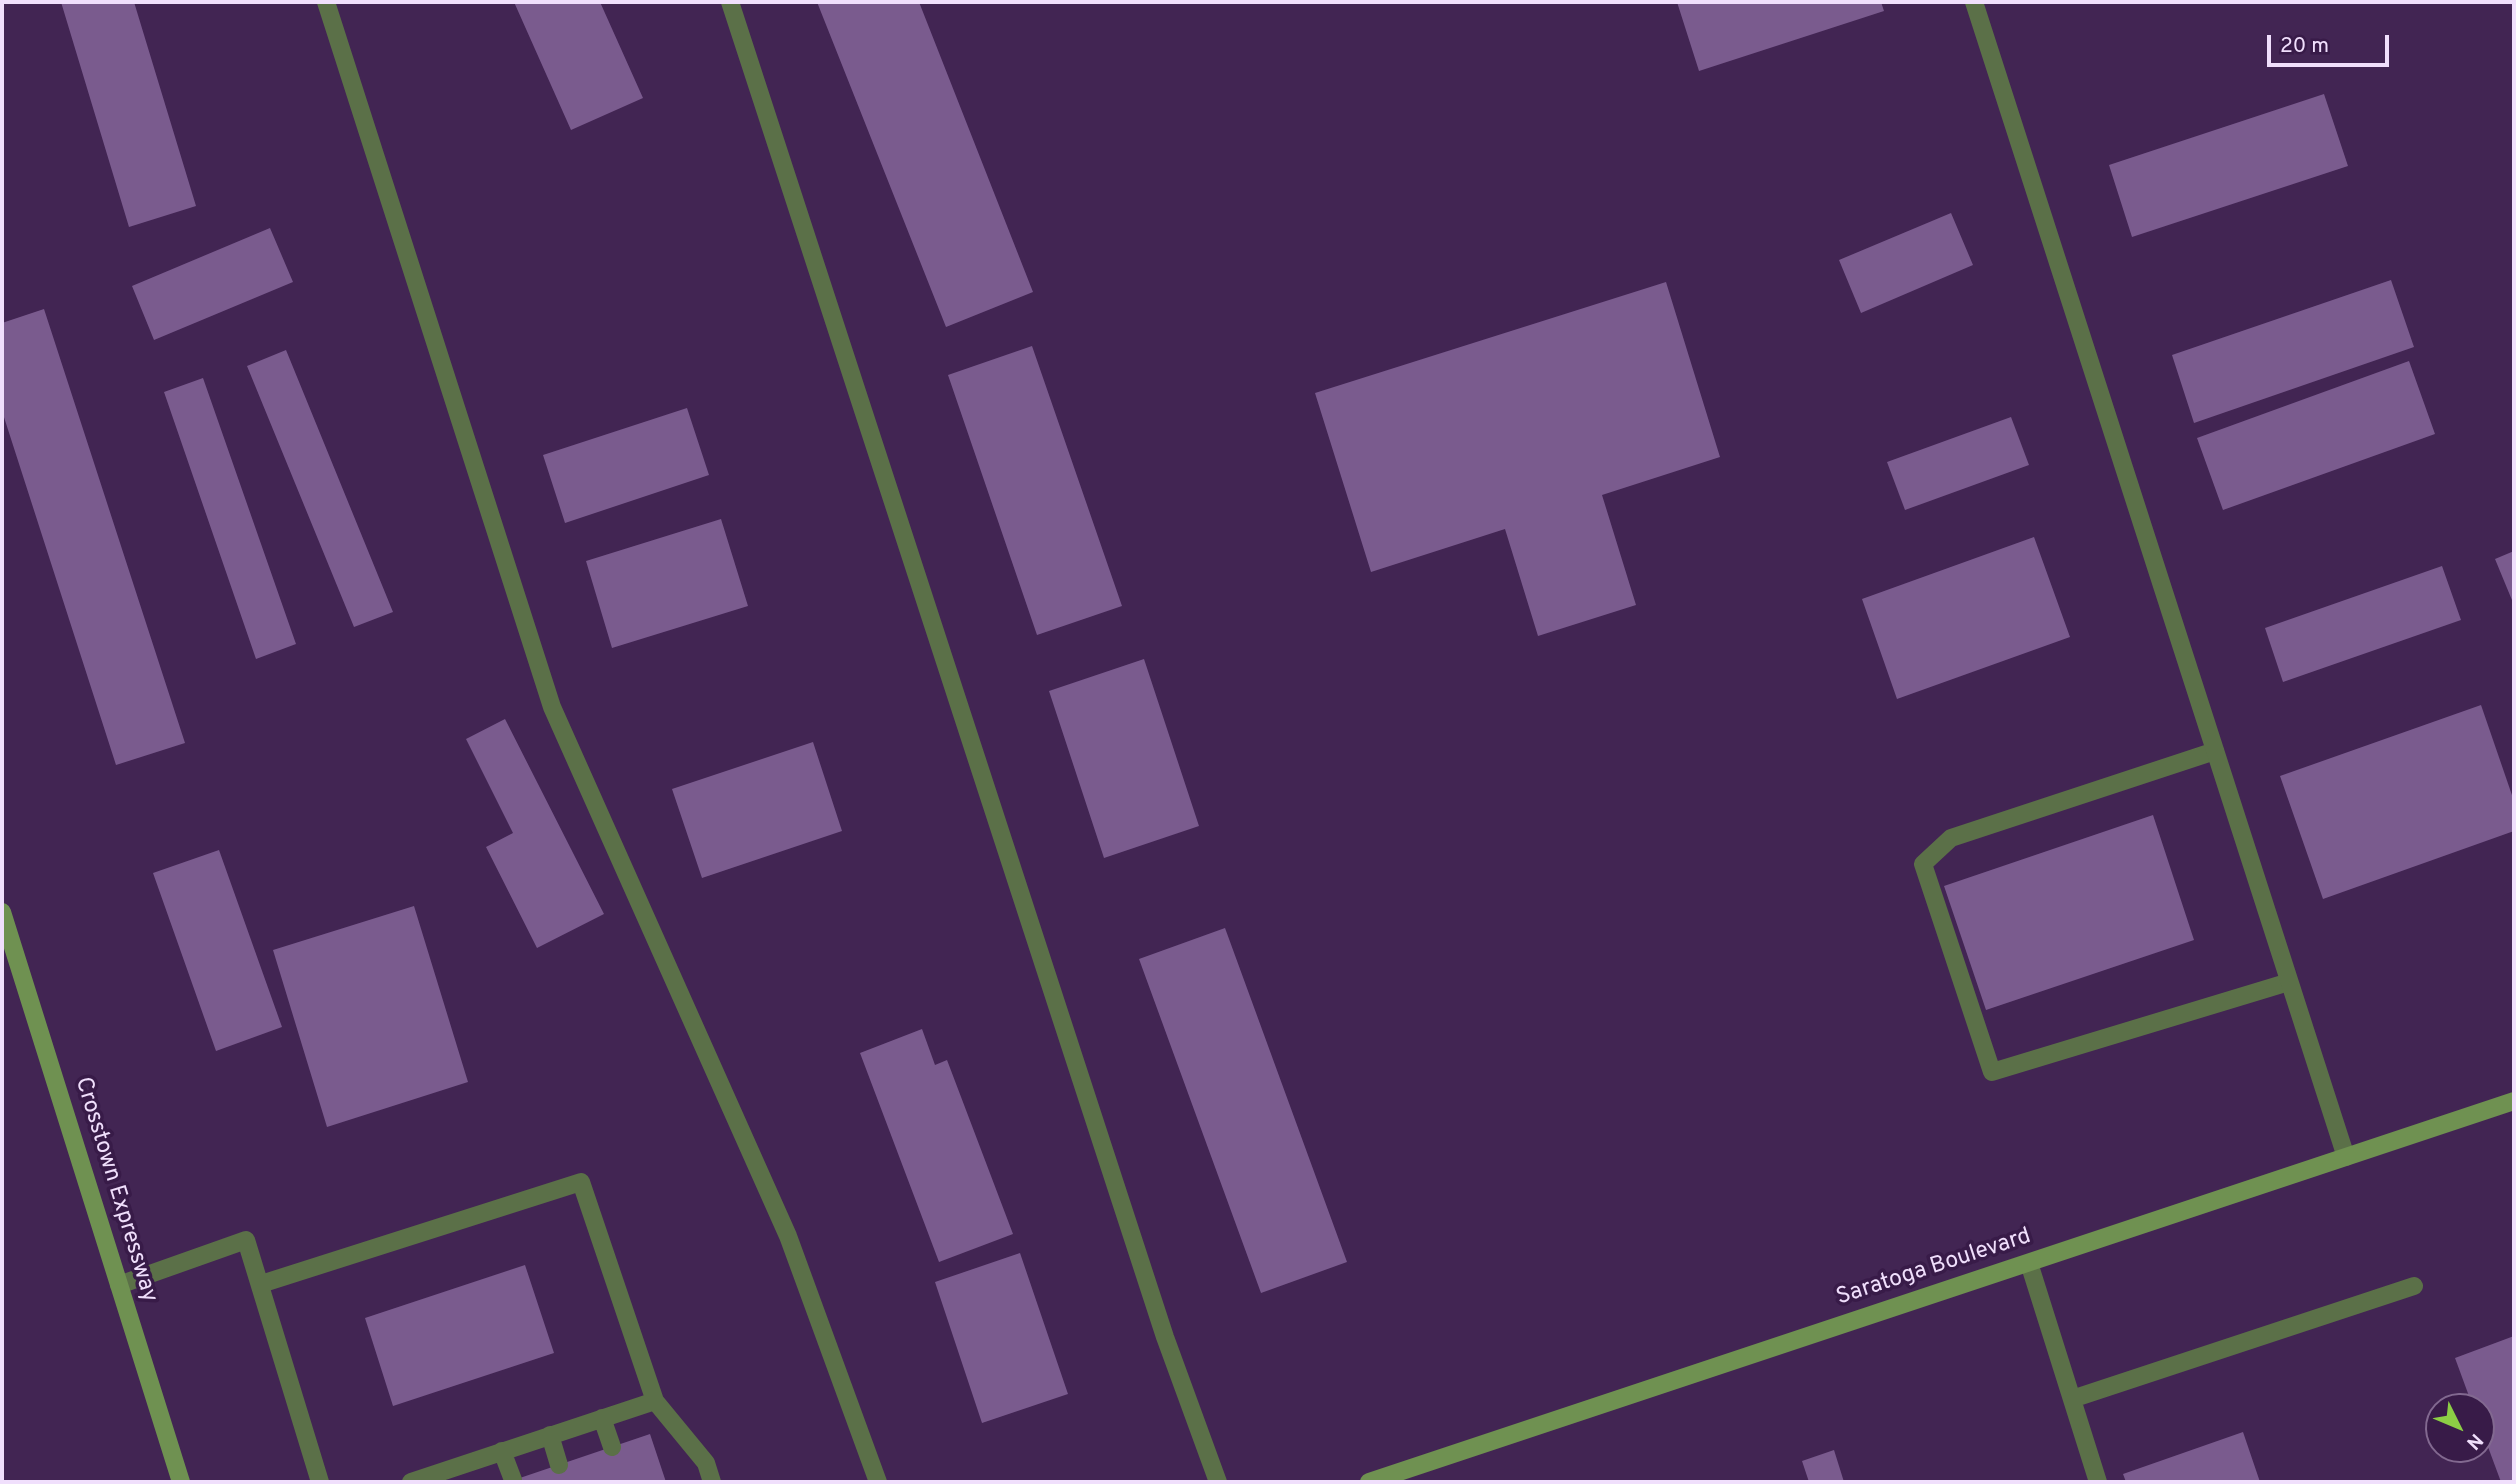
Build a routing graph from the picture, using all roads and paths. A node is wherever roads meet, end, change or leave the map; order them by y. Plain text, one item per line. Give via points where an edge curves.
1 (326, 2) edge
2 (730, 2) edge
3 (1974, 2) edge
4 (2215, 751) junction
5 (2, 912) edge
6 (2289, 982) junction
7 (2514, 1101) edge
8 (2346, 1157) junction
9 (2029, 1263) junction
10 (261, 1284) junction
11 (119, 1285) junction
12 (2414, 1286) dead end
13 (2072, 1399) junction
14 (655, 1401) junction
15 (602, 1418) junction
16 (550, 1435) junction
17 (612, 1447) dead end
18 (502, 1451) junction
19 (559, 1465) dead end
20 (453, 1475) edge
21 (513, 1480) dead end
22 (181, 1482) edge
23 (320, 1482) edge
24 (411, 1482) edge
25 (712, 1482) edge
26 (878, 1482) edge
27 (1218, 1482) edge
28 (1369, 1482) edge
29 (2098, 1482) edge

1 - 26 street via 552,707 788,1236
2 - 27 street via 1165,1338
3 - 4 street
4 - 6 street
4 - 6 street via 1951,838 1923,864 1992,1072
5 - 11 main road, Crosstown Expressway
6 - 8 street
7 - 8 main road, Saratoga Boulevard
8 - 9 main road, Saratoga Boulevard
9 - 13 street
9 - 28 main road, Saratoga Boulevard
10 - 11 street via 246,1240
10 - 14 street via 581,1182
10 - 23 street
11 - 22 main road, Crosstown Expressway
12 - 13 street
13 - 29 street
14 - 15 street
14 - 25 street via 706,1463
15 - 16 street
15 - 17 street
16 - 18 street
16 - 19 street
18 - 20 street
18 - 21 street
20 - 24 street

